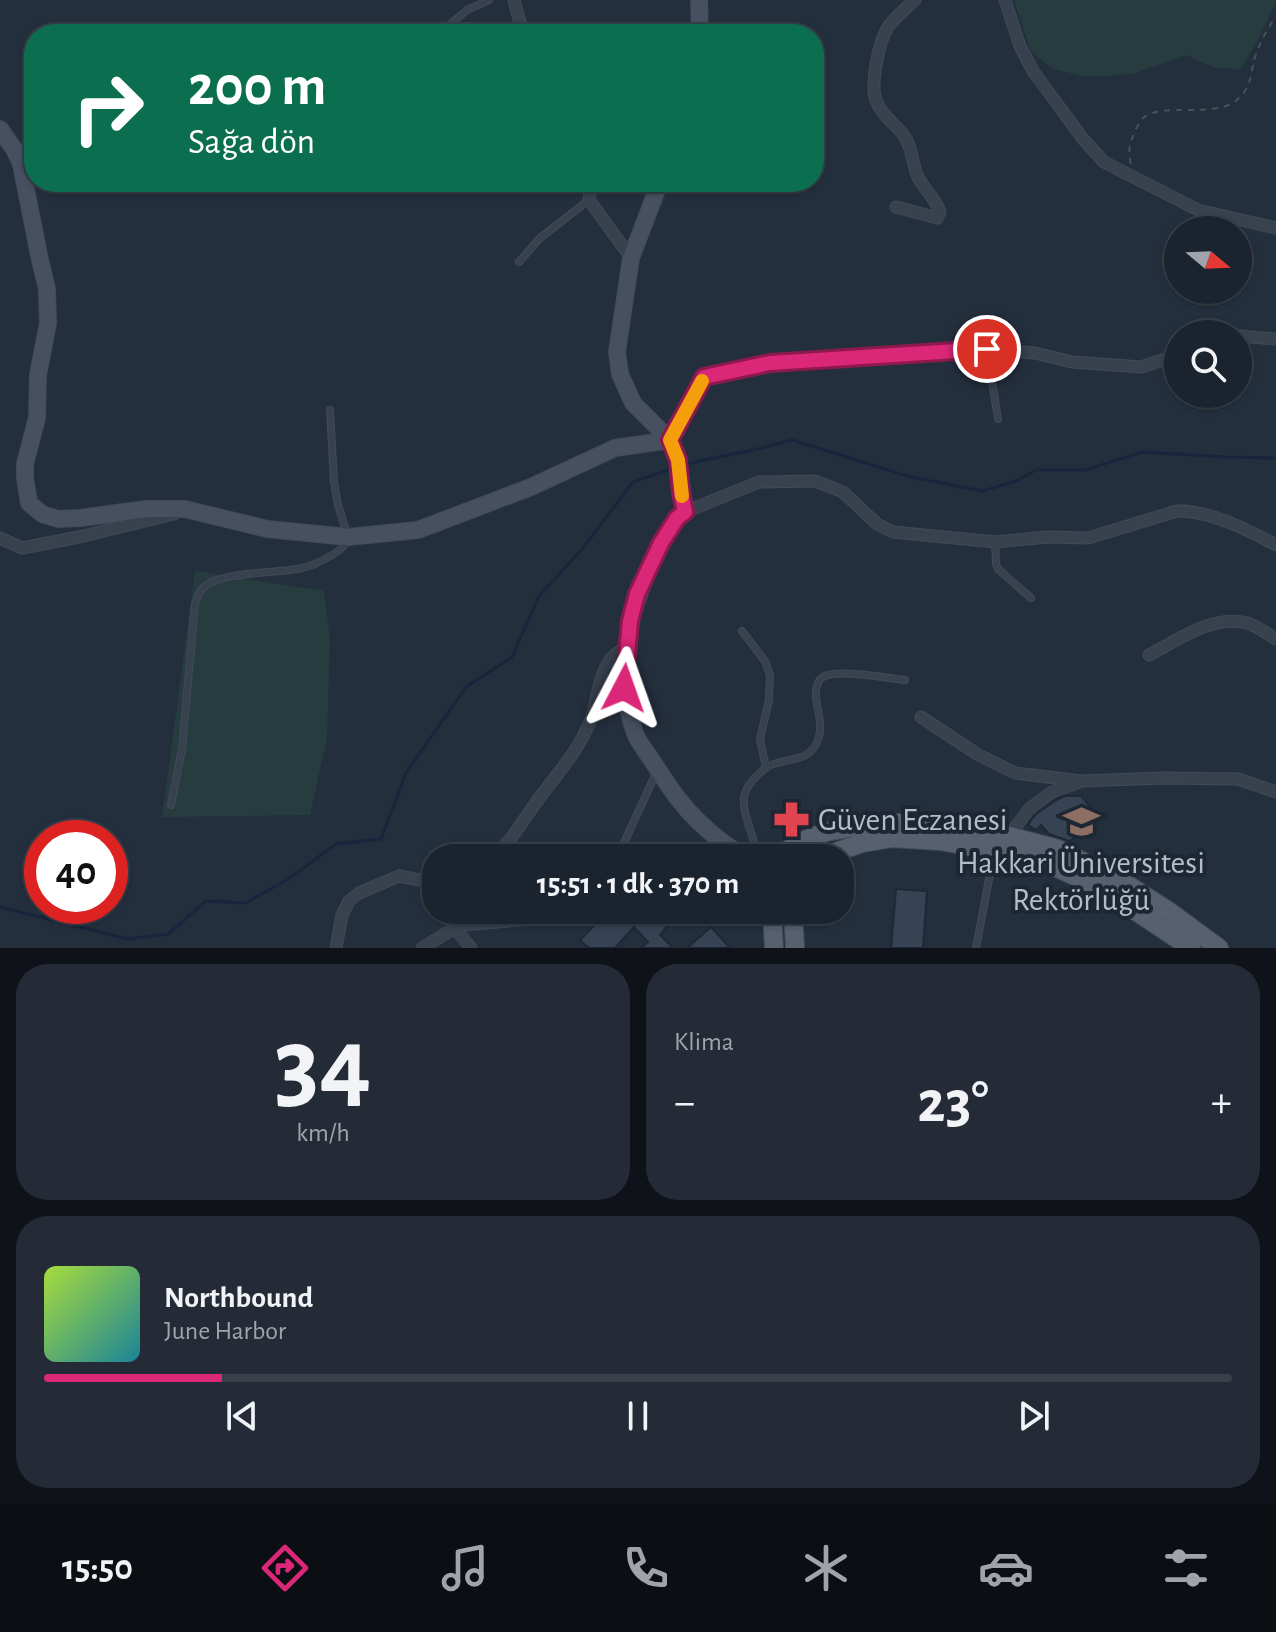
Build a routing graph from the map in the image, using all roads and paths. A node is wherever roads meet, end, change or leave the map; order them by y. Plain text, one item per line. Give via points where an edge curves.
1 (489, 0) edge
2 (514, 0) edge
3 (699, 0) edge
4 (915, 0) edge
5 (1005, 0) edge
6 (1276, 16) edge
7 (450, 24) edge
8 (520, 24) edge
9 (700, 24) edge
10 (0, 129) edge
11 (24, 179) edge
12 (1138, 180) junction
13 (27, 192) edge
14 (590, 192) edge
15 (655, 192) edge
16 (589, 200) junction
17 (896, 207) dead end
18 (1276, 228) edge
19 (631, 258) junction
20 (519, 262) dead end
21 (1252, 337) edge
22 (1276, 339) edge
23 (987, 349) junction
24 (1164, 360) edge
25 (330, 410) dead end
26 (998, 419) dead end
27 (670, 440) junction
28 (190, 510) junction
29 (685, 512) junction
30 (348, 537) junction
31 (0, 538) edge
32 (995, 542) junction
33 (1276, 545) edge
34 (1031, 598) dead end
35 (742, 631) dead end
36 (1276, 639) edge
37 (627, 648) junction
38 (1149, 655) dead end
39 (905, 680) dead end
40 (921, 717) dead end
41 (766, 768) junction
42 (658, 769) junction
43 (1081, 781) junction
44 (1276, 792) edge
45 (171, 805) dead end
46 (1009, 836) junction
47 (507, 844) edge
48 (623, 844) edge
49 (727, 844) edge
50 (756, 844) edge
51 (796, 844) edge
52 (854, 846) edge
53 (995, 849) junction
54 (422, 880) edge
55 (502, 924) edge
56 (773, 924) edge
57 (794, 924) edge
58 (455, 928) junction
59 (1179, 944) edge
60 (336, 948) edge
61 (422, 948) edge
62 (471, 948) edge
63 (774, 948) edge
64 (795, 948) edge
65 (976, 948) edge
66 (1219, 948) edge

1 - 7 lane
2 - 8 street
3 - 9 street
4 - 17 street via 889,26 881,44 875,99 903,135 917,177 940,212 937,218
5 - 12 street via 1033,71 1074,128 1104,162
6 - 12 path via 1262,38 1248,88 1236,101 1223,108 1153,113 1141,119 1129,143
10 - 11 street
12 - 18 street via 1198,210
13 - 28 street via 47,289 48,323 37,418 25,464 29,503 58,519
14 - 16 street
15 - 19 street
16 - 19 street
16 - 20 lane via 540,238
19 - 27 street via 617,352 620,374 633,403
21 - 22 street
23 - 24 street via 1141,367
23 - 26 lane
23 - 27 street via 770,363 704,377
25 - 30 lane via 334,482
27 - 29 street
27 - 30 street via 615,448 418,530
28 - 30 street via 267,529
28 - 31 street via 22,548
29 - 32 street via 759,482 815,481 843,492 893,532
29 - 37 street via 661,543 637,594
30 - 45 lane via 344,546 316,564 241,575 208,584 199,594
32 - 33 street via 1088,538 1184,511 1207,515
32 - 34 lane via 998,569
35 - 41 lane via 770,675 760,739
36 - 38 street via 1248,624 1224,623 1203,627
37 - 42 street via 624,688 635,735
37 - 47 street via 607,664 589,723 567,763
39 - 41 lane via 824,676 816,691 821,722 815,746 805,756
40 - 43 street via 1015,773
41 - 50 lane via 744,798
42 - 48 lane
42 - 49 street via 680,804
43 - 44 street via 1238,779
43 - 46 street via 1052,792 1029,809
46 - 51 main road via 918,823 877,823 826,832
46 - 66 main road via 1058,849 1125,883
52 - 53 main road via 892,838
53 - 59 main road via 1101,888
53 - 65 lane
54 - 60 street via 399,876 359,893 345,908
55 - 58 lane
56 - 63 main road
57 - 64 main road
58 - 61 street
58 - 62 street

